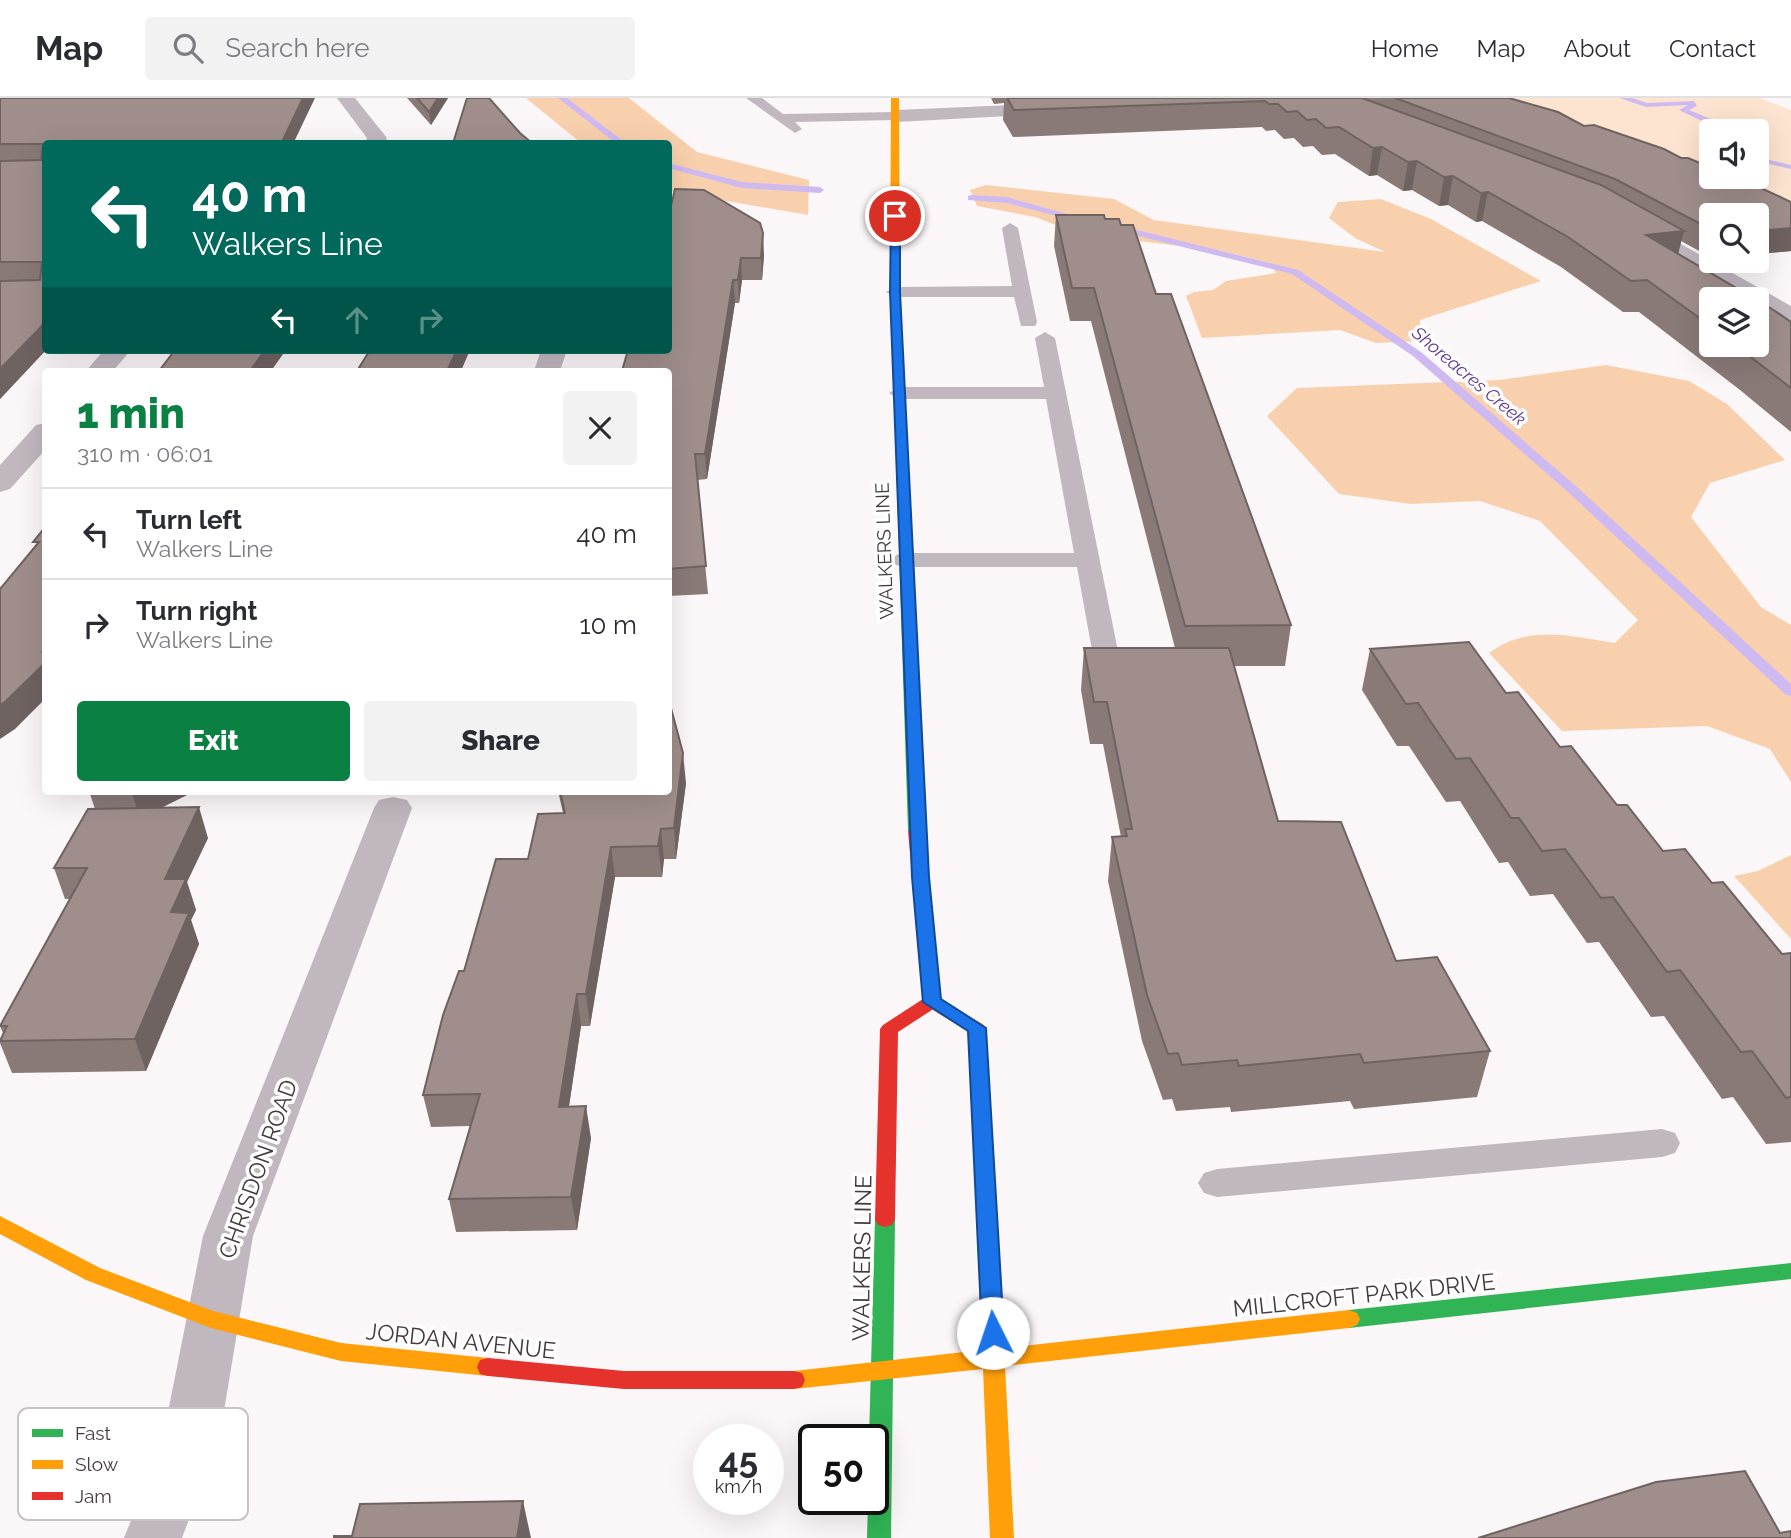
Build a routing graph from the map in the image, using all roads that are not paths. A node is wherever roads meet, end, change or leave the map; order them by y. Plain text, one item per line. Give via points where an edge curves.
1 (346, 98) edge
2 (753, 98) edge
3 (895, 107) edge
4 (1075, 109) edge
5 (780, 117) junction
6 (805, 138) dead end
7 (376, 140) edge
8 (1613, 213) edge
9 (1010, 228) dead end
10 (1022, 291) junction
11 (895, 292) junction
12 (1791, 316) edge
13 (1028, 321) dead end
14 (1045, 338) dead end
15 (115, 354) edge
16 (103, 368) edge
17 (899, 393) junction
18 (1055, 393) junction
19 (42, 435) edge
20 (2, 478) edge
21 (905, 560) junction
22 (1088, 560) junction
23 (1106, 656) edge
24 (393, 808) dead end
25 (932, 1002) junction
26 (1662, 1143) dead end
27 (1217, 1183) dead end
28 (0, 1224) edge
29 (1791, 1271) edge
30 (211, 1319) junction
31 (995, 1359) junction
32 (942, 1364) joint
33 (884, 1370) junction
34 (196, 1408) edge
35 (160, 1520) edge
36 (153, 1538) edge
37 (879, 1538) edge
38 (1002, 1538) edge

1 - 7 street
2 - 5 lane
3 - 4 street
3 - 5 lane
3 - 11 main road, WALKERS LINE
5 - 6 lane
8 - 12 street
9 - 10 lane
10 - 11 lane
10 - 13 lane
11 - 17 main road, WALKERS LINE
14 - 18 lane
15 - 16 street
17 - 18 lane
17 - 21 main road, WALKERS LINE
18 - 22 lane
19 - 20 street
21 - 22 lane
21 - 25 main road, WALKERS LINE via 916,827
22 - 23 lane
24 - 30 street, CHRISDON ROAD via 228,1236
25 - 31 main road via 977,1028
25 - 33 main road, WALKERS LINE via 889,1029
26 - 27 lane
28 - 30 main road, JORDAN AVENUE via 93,1274
29 - 31 main road, MILLCROFT PARK DRIVE
30 - 33 main road, JORDAN AVENUE via 341,1352 624,1380 794,1380
30 - 34 street, CHRISDON ROAD
31 - 32 main road, MILLCROFT PARK DRIVE
31 - 38 main road
32 - 33 main road, JORDAN AVENUE
33 - 37 main road, WALKERS LINE
35 - 36 street, CHRISDON ROAD

